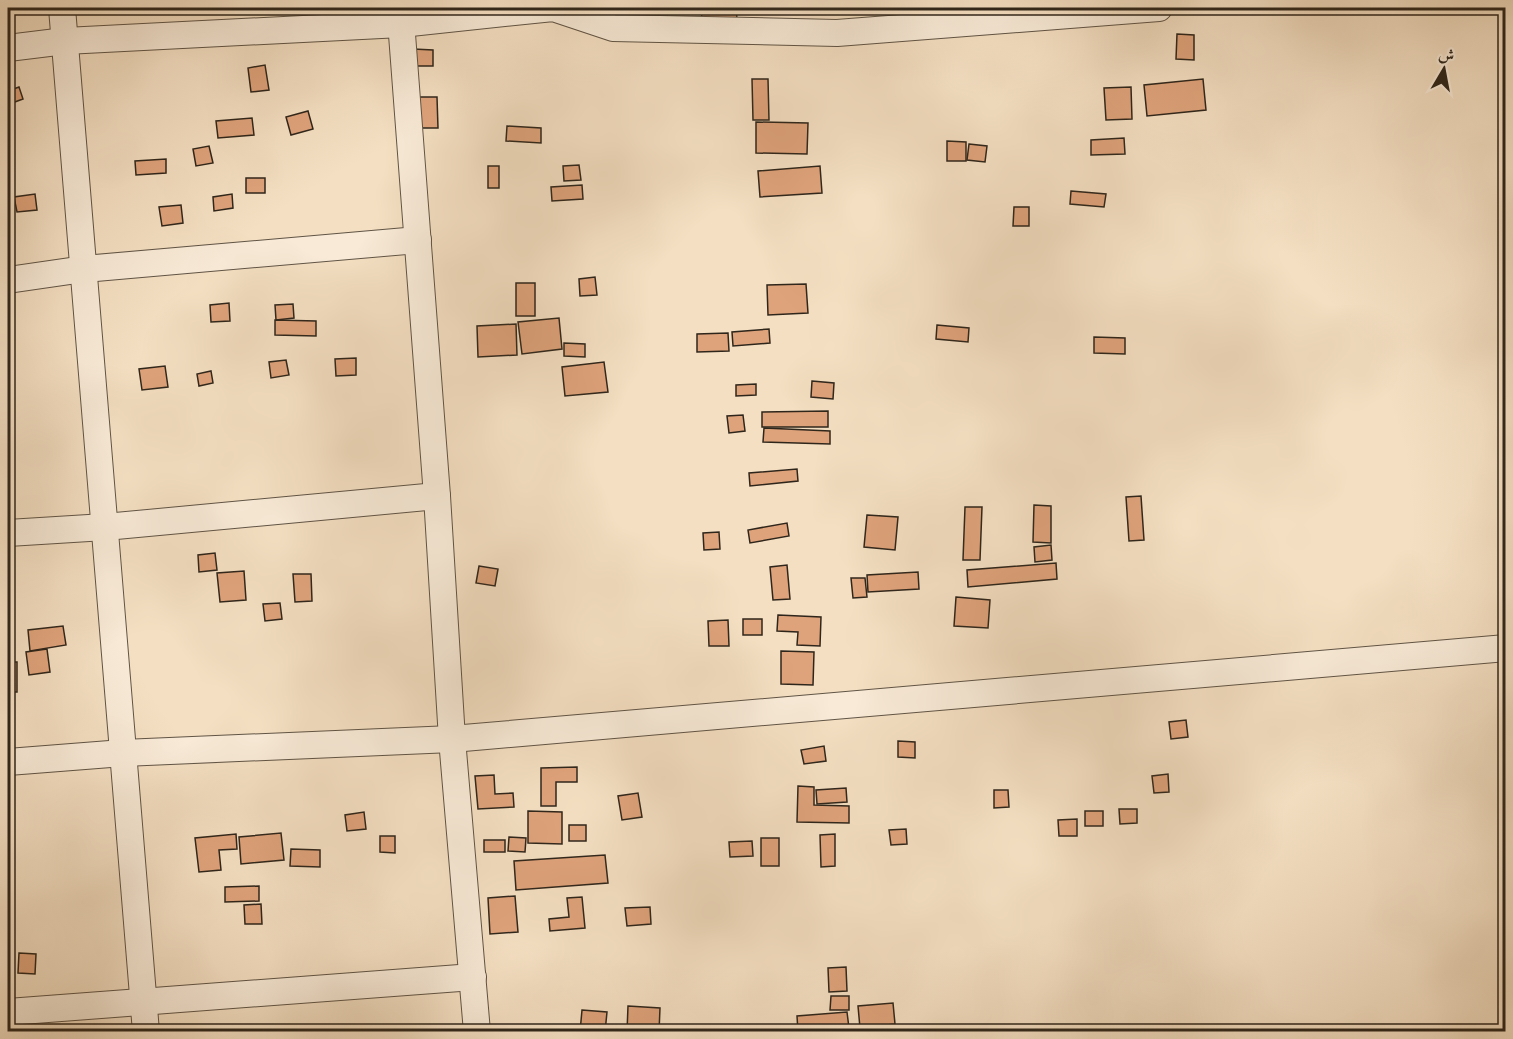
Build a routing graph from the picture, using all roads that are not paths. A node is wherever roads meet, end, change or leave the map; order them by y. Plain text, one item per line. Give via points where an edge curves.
1 (63, 8) edge
2 (1159, 8) edge
3 (401, 16) edge
4 (65, 40) junction
5 (8, 48) edge
6 (418, 240) junction
7 (84, 269) junction
8 (8, 280) edge
9 (437, 496) junction
10 (105, 527) junction
11 (8, 532) edge
12 (1506, 648) edge
13 (452, 739) junction
14 (123, 753) junction
15 (8, 762) edge
16 (473, 977) junction
17 (144, 1001) junction
18 (8, 1012) edge
19 (146, 1032) edge
20 (477, 1032) edge

1 - 4 street
2 - 3 street via 837,33 613,28 553,8
3 - 4 street
3 - 6 street
4 - 5 street
4 - 7 street
6 - 7 street
6 - 9 street
7 - 8 street
7 - 10 street
9 - 10 street
9 - 13 street
10 - 11 street
10 - 14 street
12 - 13 street
13 - 14 street
13 - 16 street
14 - 15 street
14 - 17 street
16 - 17 street
16 - 20 street
17 - 18 street
17 - 19 street

